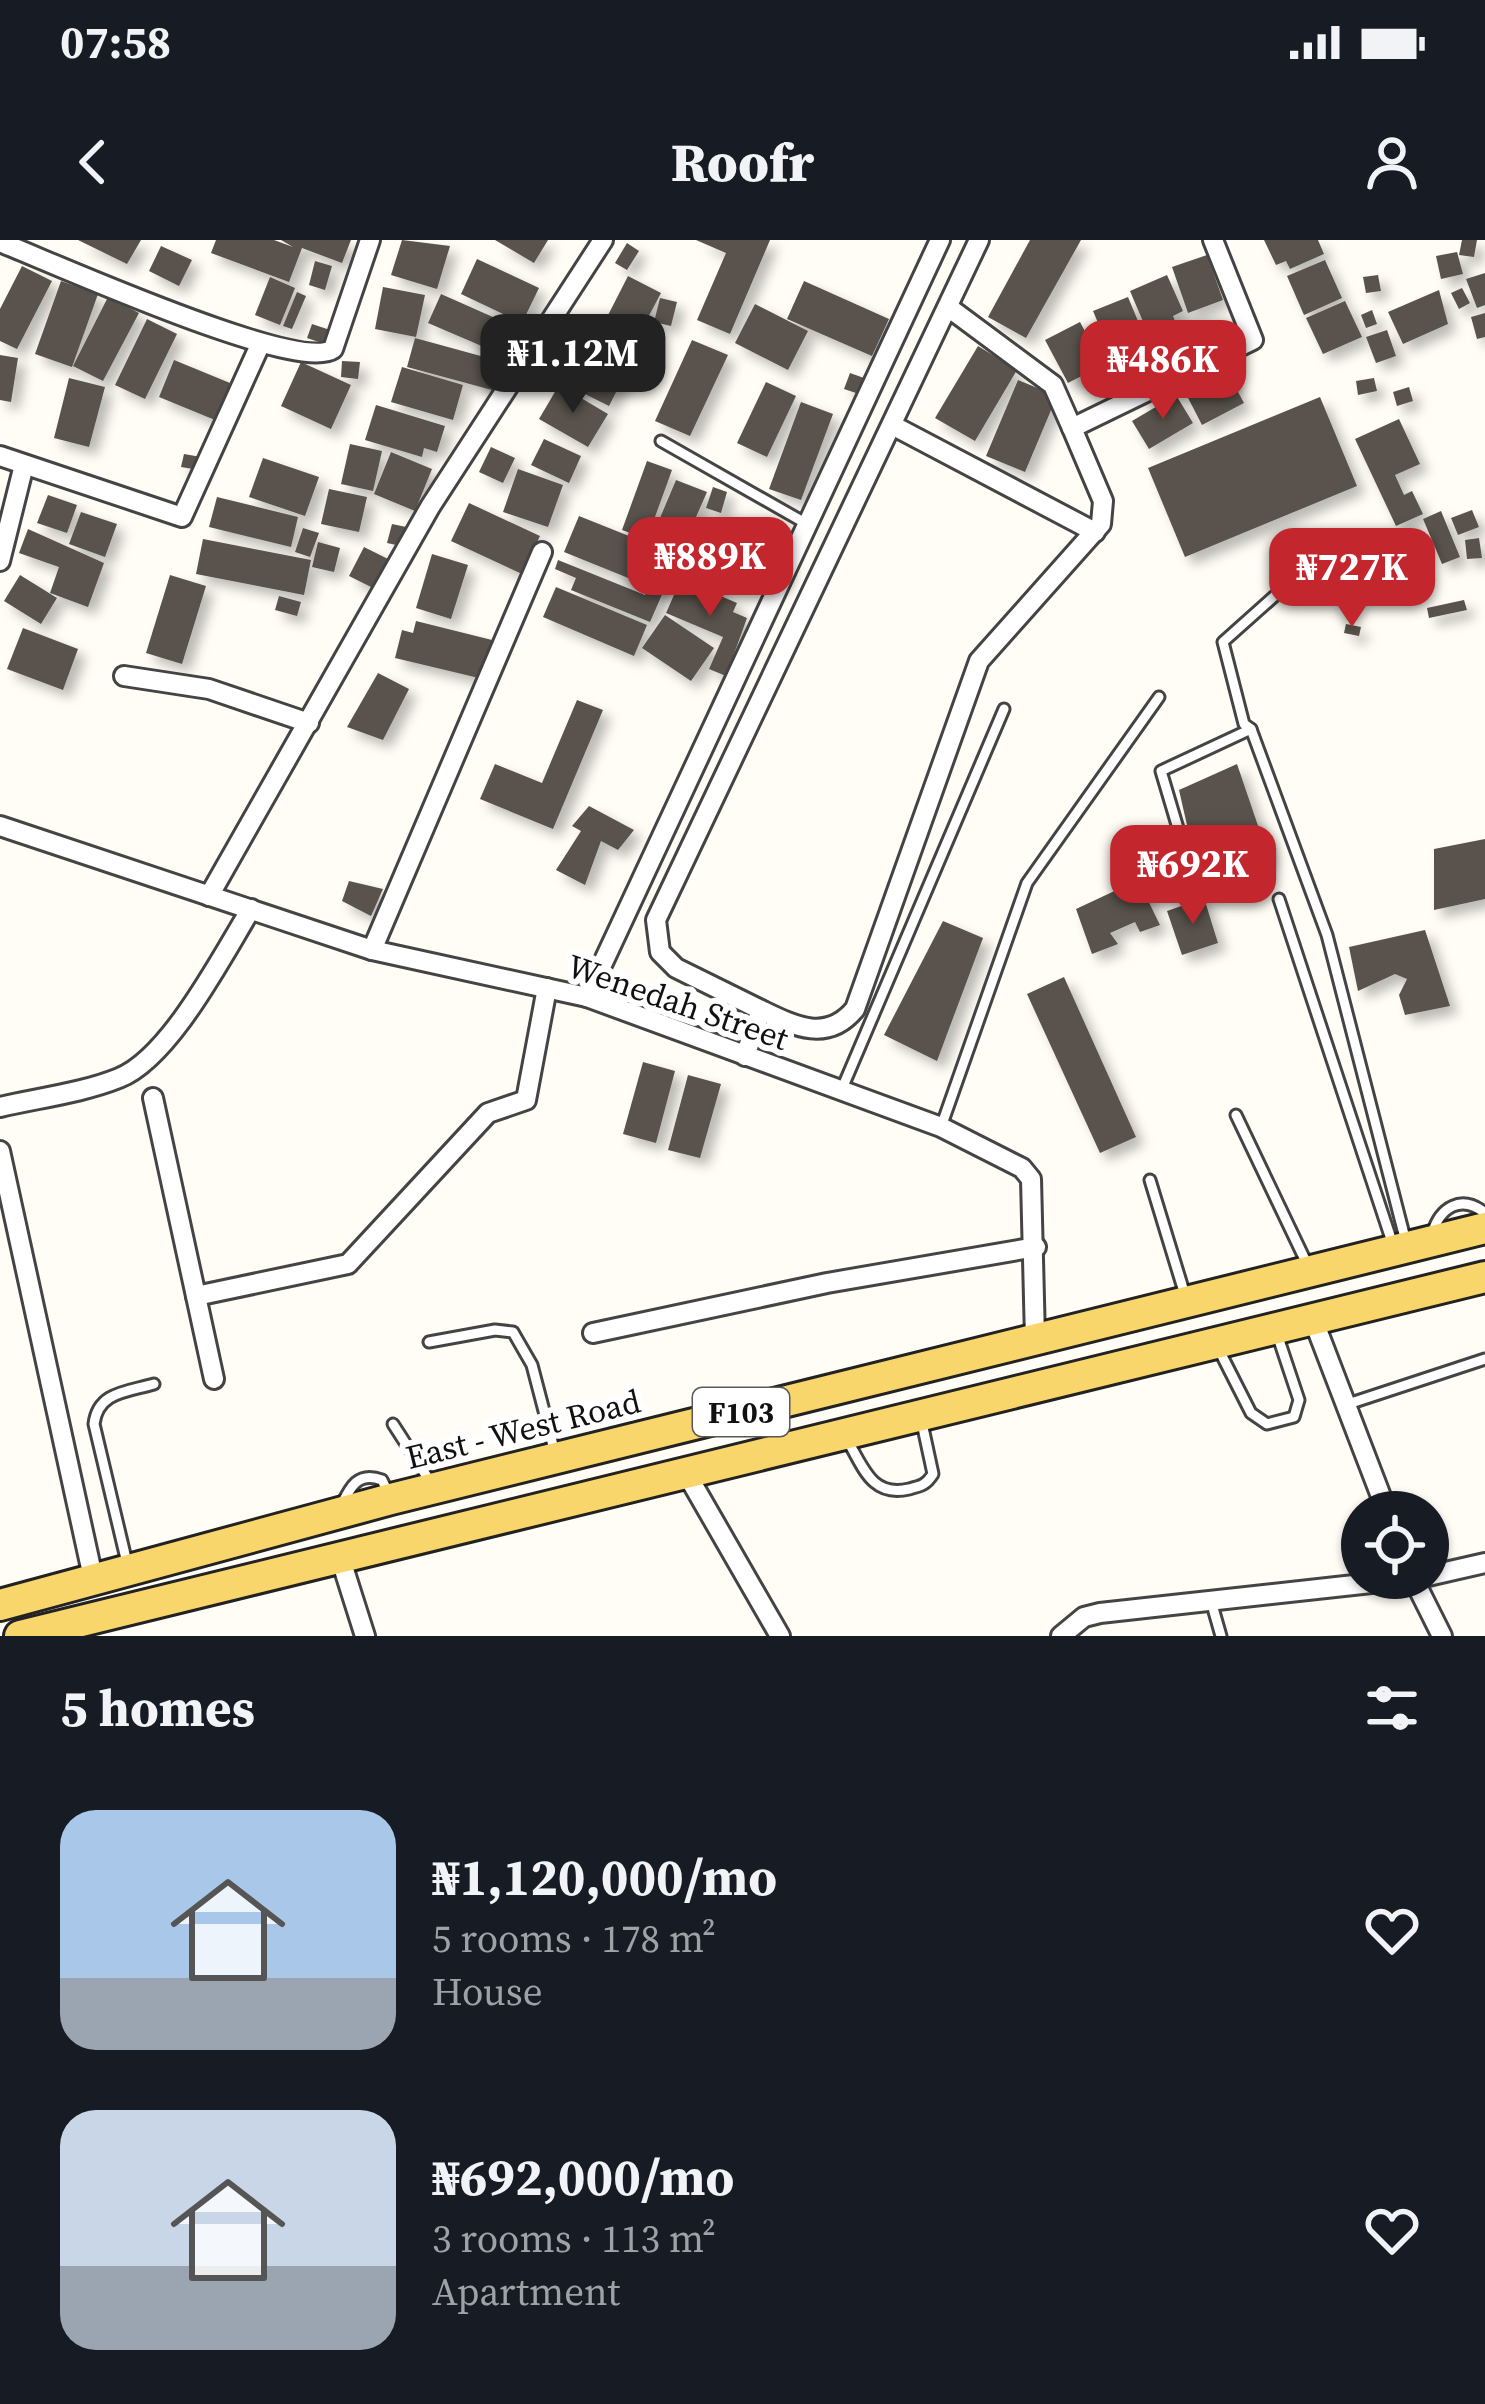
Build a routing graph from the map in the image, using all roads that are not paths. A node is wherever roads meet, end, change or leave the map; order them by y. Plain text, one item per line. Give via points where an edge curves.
1 (370, 240) edge
2 (603, 240) edge
3 (940, 240) edge
4 (979, 240) edge
5 (1213, 240) edge
6 (0, 242) edge
7 (947, 307) junction
8 (260, 345) junction
9 (892, 425) junction
10 (1072, 428) junction
11 (661, 441) dead end
12 (0, 456) edge
13 (24, 465) junction
14 (807, 524) junction
15 (1095, 532) junction
16 (542, 552) dead end
17 (0, 561) edge
18 (1297, 576) dead end
19 (124, 676) dead end
20 (1160, 697) dead end
21 (1004, 709) dead end
22 (309, 723) junction
23 (1251, 729) junction
24 (0, 826) edge
25 (1180, 835) dead end
26 (209, 896) junction
27 (1279, 899) dead end
28 (251, 909) junction
29 (372, 950) junction
30 (548, 988) junction
31 (587, 997) junction
32 (761, 1010) junction
33 (745, 1055) junction
34 (841, 1091) junction
35 (153, 1098) dead end
36 (0, 1107) edge
37 (1236, 1115) dead end
38 (941, 1127) junction
39 (0, 1151) edge
40 (1150, 1180) dead end
41 (1485, 1213) edge
42 (1485, 1228) edge
43 (1411, 1246) junction
44 (1036, 1247) junction
45 (1311, 1270) junction
46 (1485, 1277) edge
47 (196, 1296) junction
48 (1187, 1300) junction
49 (1313, 1318) junction
50 (1274, 1327) junction
51 (593, 1333) dead end
52 (1035, 1339) junction
53 (1215, 1341) junction
54 (429, 1342) dead end
55 (1485, 1359) edge
56 (214, 1379) dead end
57 (154, 1384) dead end
58 (1345, 1405) junction
59 (920, 1416) junction
60 (393, 1424) dead end
61 (844, 1433) junction
62 (557, 1458) junction
63 (685, 1471) junction
64 (434, 1489) junction
65 (1379, 1491) edge
66 (340, 1557) junction
67 (1485, 1563) edge
68 (1449, 1571) edge
69 (129, 1572) junction
70 (94, 1582) junction
71 (1341, 1586) edge
72 (1425, 1599) edge
73 (1211, 1601) junction
74 (0, 1605) edge
75 (34, 1634) edge
76 (364, 1636) edge
77 (780, 1636) edge
78 (1061, 1636) edge
79 (1221, 1636) edge
80 (1442, 1636) edge

1 - 8 street via 333,350
2 - 22 street via 430,507
3 - 14 street
4 - 7 street
5 - 10 street via 1254,335 1250,345
6 - 8 street
7 - 9 street
7 - 10 street via 1053,385
8 - 13 street via 182,517
9 - 15 street
9 - 32 street via 656,920 660,952 676,968
10 - 15 street via 1103,501
11 - 14 lane
12 - 13 street
13 - 17 street
14 - 31 street
15 - 32 street via 979,661 855,1009 843,1024 820,1030
16 - 29 street
18 - 23 lane via 1223,642
19 - 22 street via 209,689
20 - 38 lane via 1027,884
21 - 34 lane
22 - 26 street
23 - 25 lane via 1161,771
23 - 43 lane via 1327,935
24 - 26 street, Wenedah Street
26 - 28 street, Wenedah Street
27 - 43 lane
28 - 29 street, Wenedah Street
28 - 36 street via 202,989 137,1069
29 - 30 street, Wenedah Street
30 - 31 street, Wenedah Street
30 - 47 street via 526,1100 488,1113 364,1252 332,1270
31 - 33 street, Wenedah Street
32 - 33 street
33 - 34 street, Wenedah Street
34 - 38 street, Wenedah Street
35 - 47 street
37 - 45 lane
38 - 44 street, Wenedah Street via 1031,1179
39 - 70 street
40 - 48 lane
41 - 43 lane via 1450,1206
42 - 43 main road, East - West Road / F103
43 - 45 main road, East - West Road / F103
44 - 51 street
44 - 52 street, Wenedah Street
45 - 48 main road, East - West Road / F103
46 - 49 main road, F103
47 - 56 street
48 - 52 main road, East - West Road / F103
49 - 50 main road, F103
49 - 58 street
50 - 53 main road, F103
50 - 53 lane via 1299,1400 1294,1417 1267,1424 1251,1413
52 - 62 main road, East - West Road / F103
53 - 59 main road, F103
54 - 62 lane via 513,1332 532,1365
55 - 58 lane
57 - 69 lane via 96,1407
58 - 65 street
59 - 61 main road, F103
59 - 61 lane via 933,1474 925,1485 894,1492 872,1483
60 - 64 lane
61 - 63 main road, F103
62 - 64 main road, East - West Road / F103
63 - 66 main road, F103
63 - 77 street
64 - 69 main road, East - West Road / F103
66 - 75 main road, F103
66 - 76 street
67 - 68 street
69 - 70 main road, East - West Road / F103
70 - 74 main road, East - West Road / F103
71 - 73 street
72 - 80 street
73 - 78 street via 1100,1613
73 - 79 lane

